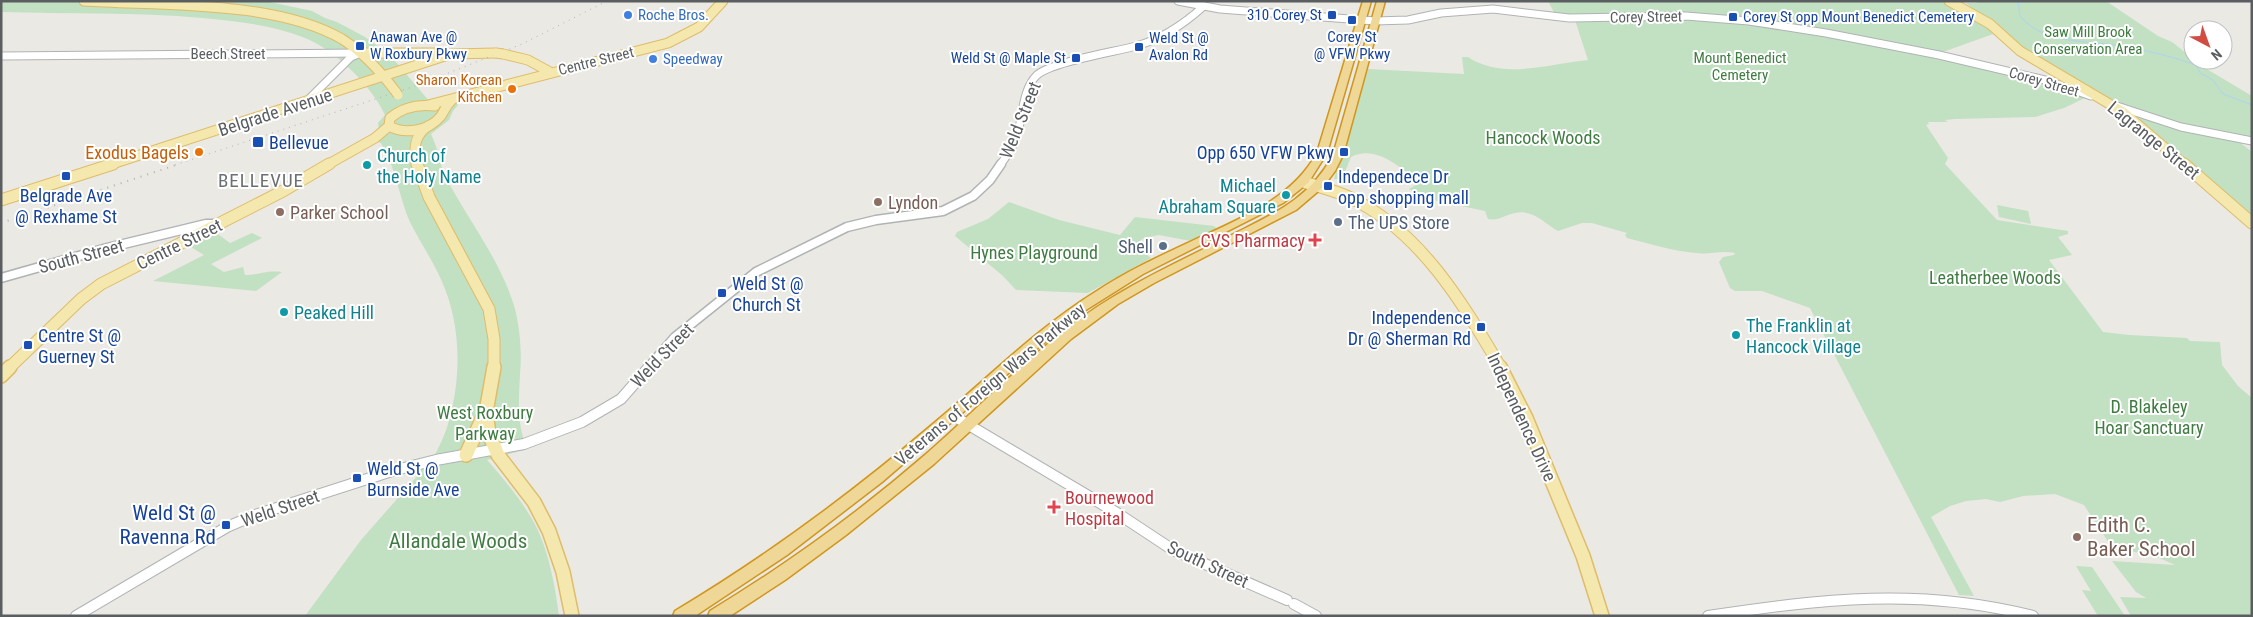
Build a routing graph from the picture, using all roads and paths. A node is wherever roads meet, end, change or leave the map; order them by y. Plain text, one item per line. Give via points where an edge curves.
1 (84, 1) edge
2 (723, 1) edge
3 (1178, 1) edge
4 (1367, 1) edge
5 (1380, 1) edge
6 (1950, 1) edge
7 (1204, 6) junction
8 (1362, 19) junction
9 (1376, 21) junction
10 (361, 53) junction
11 (454, 54) junction
12 (1, 56) edge
13 (550, 72) junction
14 (385, 77) junction
15 (2073, 86) junction
16 (399, 96) junction
17 (456, 98) junction
18 (306, 102) junction
19 (2107, 102) junction
20 (424, 105) junction
21 (442, 111) junction
22 (397, 112) junction
23 (2149, 117) junction
24 (2134, 120) junction
25 (430, 124) junction
26 (389, 126) junction
27 (400, 130) junction
28 (375, 138) junction
29 (2252, 140) edge
30 (416, 141) junction
31 (1304, 182) junction
32 (1318, 186) junction
33 (1, 200) edge
34 (2252, 223) edge
35 (219, 224) junction
36 (1210, 237) junction
37 (1221, 245) junction
38 (1, 278) edge
39 (1, 376) edge
40 (487, 406) junction
41 (952, 415) junction
42 (969, 424) junction
43 (495, 450) junction
44 (466, 455) junction
45 (571, 615) edge
46 (76, 616) edge
47 (681, 616) edge
48 (716, 616) edge
49 (1316, 616) edge
50 (1602, 616) edge
51 (1708, 616) edge
52 (2033, 616) edge

1 - 10 main road via 222,9 273,16 319,28
2 - 13 main road, Centre Street via 706,24 681,38
3 - 7 street, Corey Street
4 - 8 highway, Veterans of Foreign Wars Parkway
5 - 9 highway, Veterans of Foreign Wars Parkway
6 - 15 main road, Lagrange Street via 1985,20 2017,49
7 - 8 street, Corey Street
7 - 43 street, Weld Street via 1185,23 1160,37 1038,74 1030,86 1011,150 990,180 965,201 938,212 847,227 770,264 744,280 675,337 622,398 570,428
8 - 9 street, Corey Street
8 - 31 highway, Veterans of Foreign Wars Parkway via 1322,153
9 - 15 street, Corey Street via 1493,9 1566,18 1686,16 1749,21 1934,54
9 - 32 highway, Veterans of Foreign Wars Parkway via 1338,155
10 - 11 main road, Beech Street
10 - 12 street, Beech Street
10 - 14 main road
10 - 18 street via 352,57
11 - 13 main road, Belgrade Avenue via 499,54 525,59
11 - 14 main road, Belgrade Avenue
13 - 17 main road, Centre Street
14 - 16 main road
14 - 18 main road, Belgrade Avenue
15 - 19 main road, Lagrange Street
16 - 20 main road via 408,104
16 - 22 main road via 401,109
17 - 20 main road, Centre Street
17 - 21 main road, Centre Street
18 - 33 main road, Belgrade Avenue
19 - 23 street
19 - 24 main road, Lagrange Street
20 - 21 main road via 438,107
20 - 22 main road, Centre Street
21 - 25 main road, Centre Street via 440,117
22 - 26 main road, Centre Street via 389,120
23 - 24 street
23 - 29 street via 2198,131
24 - 34 main road, Lagrange Street
25 - 27 main road, Centre Street via 414,130
25 - 30 main road
26 - 27 main road
26 - 28 main road, Centre Street
27 - 28 main road, Centre Street
27 - 30 main road
28 - 35 main road, Centre Street via 283,192
30 - 40 main road via 418,166 429,198 485,300 491,318 494,358
31 - 32 main road, Independence Drive
31 - 36 highway, Veterans of Foreign Wars Parkway via 1276,204
32 - 37 highway, Veterans of Foreign Wars Parkway via 1291,208
32 - 50 main road, Independence Drive via 1351,198 1397,227 1429,260 1474,322 1511,385 1548,467 1583,556
35 - 38 street, South Street via 137,240
35 - 39 main road, Centre Street via 96,287
36 - 37 highway
36 - 41 highway, Veterans of Foreign Wars Parkway via 1135,274 1079,308 1037,340
37 - 42 highway, Veterans of Foreign Wars Parkway via 1144,283 1090,317
40 - 43 main road via 486,421
40 - 44 main road
41 - 42 street, South Street
41 - 47 highway, Veterans of Foreign Wars Parkway via 801,538
42 - 48 highway, Veterans of Foreign Wars Parkway via 827,540
42 - 49 street, South Street via 1173,550
43 - 44 street, Weld Street
43 - 45 main road via 535,502 549,528 559,557
44 - 46 street, Weld Street via 392,471 246,519 207,538
51 - 52 street via 1803,603 1876,599 1964,601

